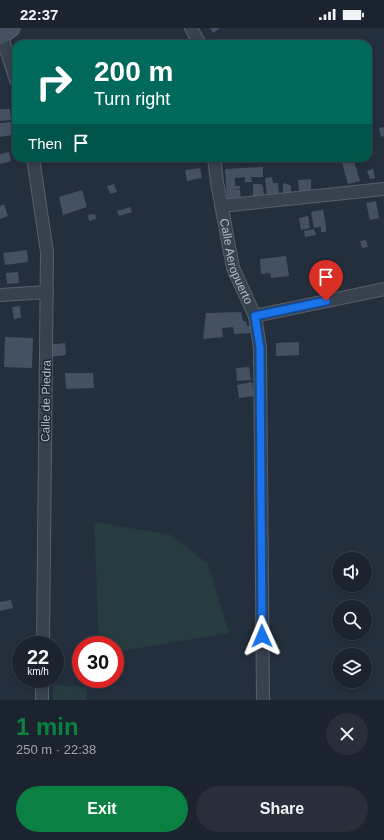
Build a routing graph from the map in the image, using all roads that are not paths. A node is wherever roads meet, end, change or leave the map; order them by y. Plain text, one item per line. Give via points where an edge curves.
1 (191, 28) edge
2 (3, 32) edge
3 (198, 40) edge
4 (12, 65) edge
5 (34, 162) edge
6 (215, 162) edge
7 (384, 189) edge
8 (221, 206) junction
9 (384, 289) edge
10 (47, 292) junction
11 (0, 296) edge
12 (255, 316) junction
13 (43, 636) edge
14 (42, 688) edge
15 (42, 700) edge
16 (263, 700) edge

1 - 3 street
2 - 4 street
5 - 10 street, Calle de Piedra via 47,252
6 - 8 street, Calle Aeropuerto
7 - 8 street
8 - 12 street, Calle Aeropuerto via 233,268
9 - 12 street
10 - 11 street
10 - 13 street, Calle de Piedra
12 - 16 street, Calle Aeropuerto via 260,348
14 - 15 street

